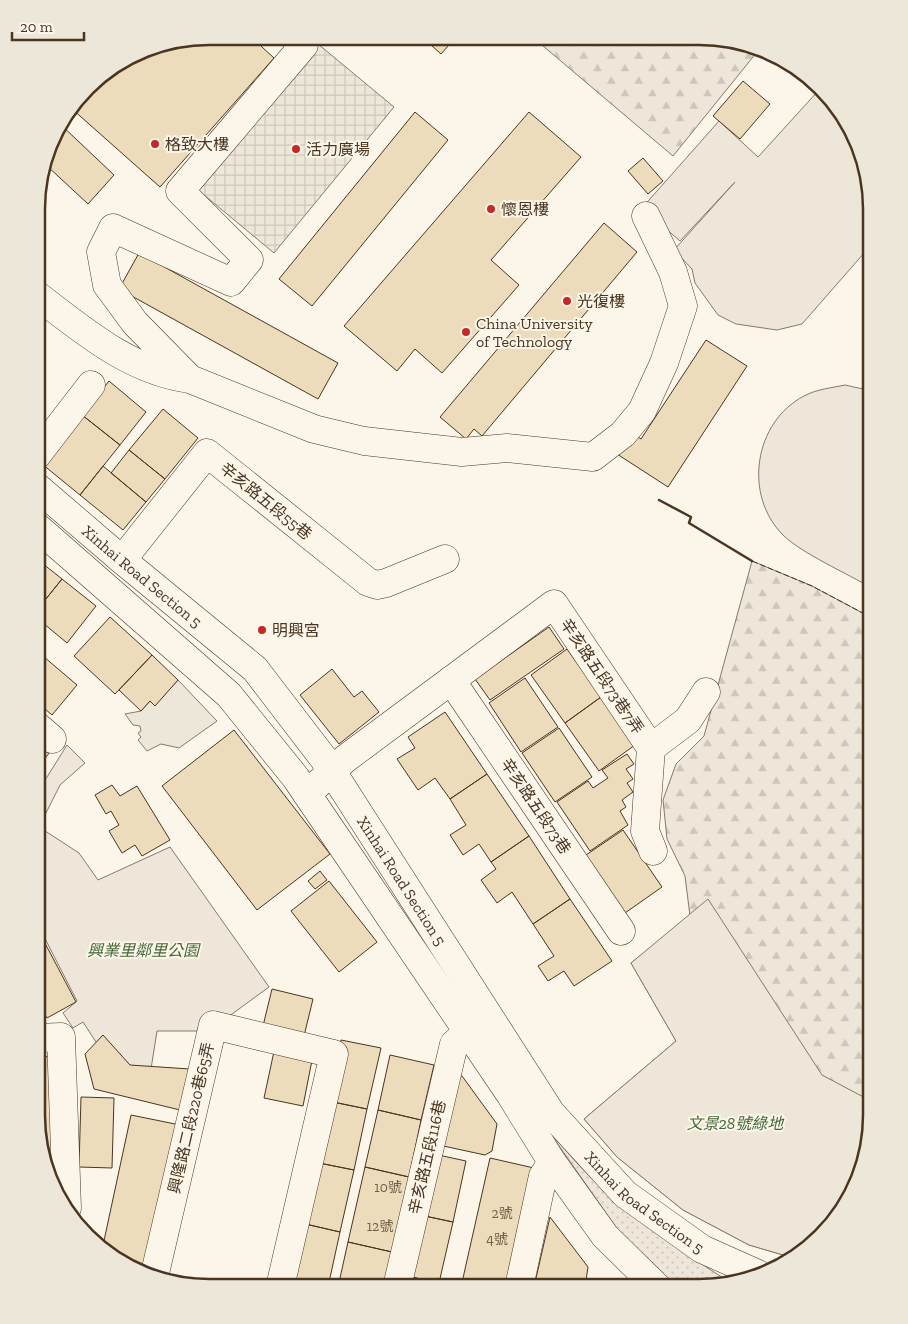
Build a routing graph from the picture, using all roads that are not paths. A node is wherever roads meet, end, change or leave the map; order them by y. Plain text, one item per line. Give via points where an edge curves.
1 (304, 45) edge
2 (646, 216) dead end
3 (45, 301) edge
4 (190, 379) junction
5 (91, 385) dead end
6 (45, 445) edge
7 (45, 494) edge
8 (45, 534) edge
9 (445, 559) dead end
10 (122, 560) junction
11 (451, 680) junction
12 (706, 692) dead end
13 (650, 748) junction
14 (332, 771) junction
15 (307, 794) junction
16 (654, 851) dead end
17 (621, 931) dead end
18 (467, 1033) junction
19 (45, 1038) edge
20 (552, 1162) junction
21 (67, 1195) edge
22 (156, 1270) edge
23 (750, 1271) edge
24 (282, 1279) edge
25 (399, 1279) edge
26 (521, 1279) edge
27 (649, 1279) edge

1 - 4 main road via 180,191 250,260 231,282 113,228 101,252 107,285 136,323
2 - 4 main road via 673,272 683,306 664,362 642,411 623,434 593,457 507,448 462,452 364,441 314,429
3 - 4 main road via 107,348 165,376
5 - 6 main road
7 - 10 main road, Xinhai Road Section 5
8 - 15 main road, Xinhai Road Section 5 via 229,694
9 - 10 main road, 辛亥路五段55巷 via 386,583 368,582 206,453
10 - 14 main road, Xinhai Road Section 5 via 255,669
11 - 13 main road, 辛亥路五段73巷7弄 via 554,604
11 - 14 main road
11 - 17 main road, 辛亥路五段73巷
12 - 13 main road, 辛亥路五段73巷7弄 via 688,720
13 - 16 main road, 辛亥路五段73巷7弄 via 645,831
14 - 15 main road
14 - 23 main road, Xinhai Road Section 5 via 551,1113 625,1194 702,1249
15 - 18 main road, Xinhai Road Section 5
18 - 20 main road, Xinhai Road Section 5
18 - 25 main road, 辛亥路五段116巷 via 454,1044
19 - 21 main road via 61,1037
20 - 26 main road via 544,1176
20 - 27 main road, Xinhai Road Section 5 via 605,1236
22 - 24 main road, 興隆路二段220巷65弄 via 213,1025 334,1054

